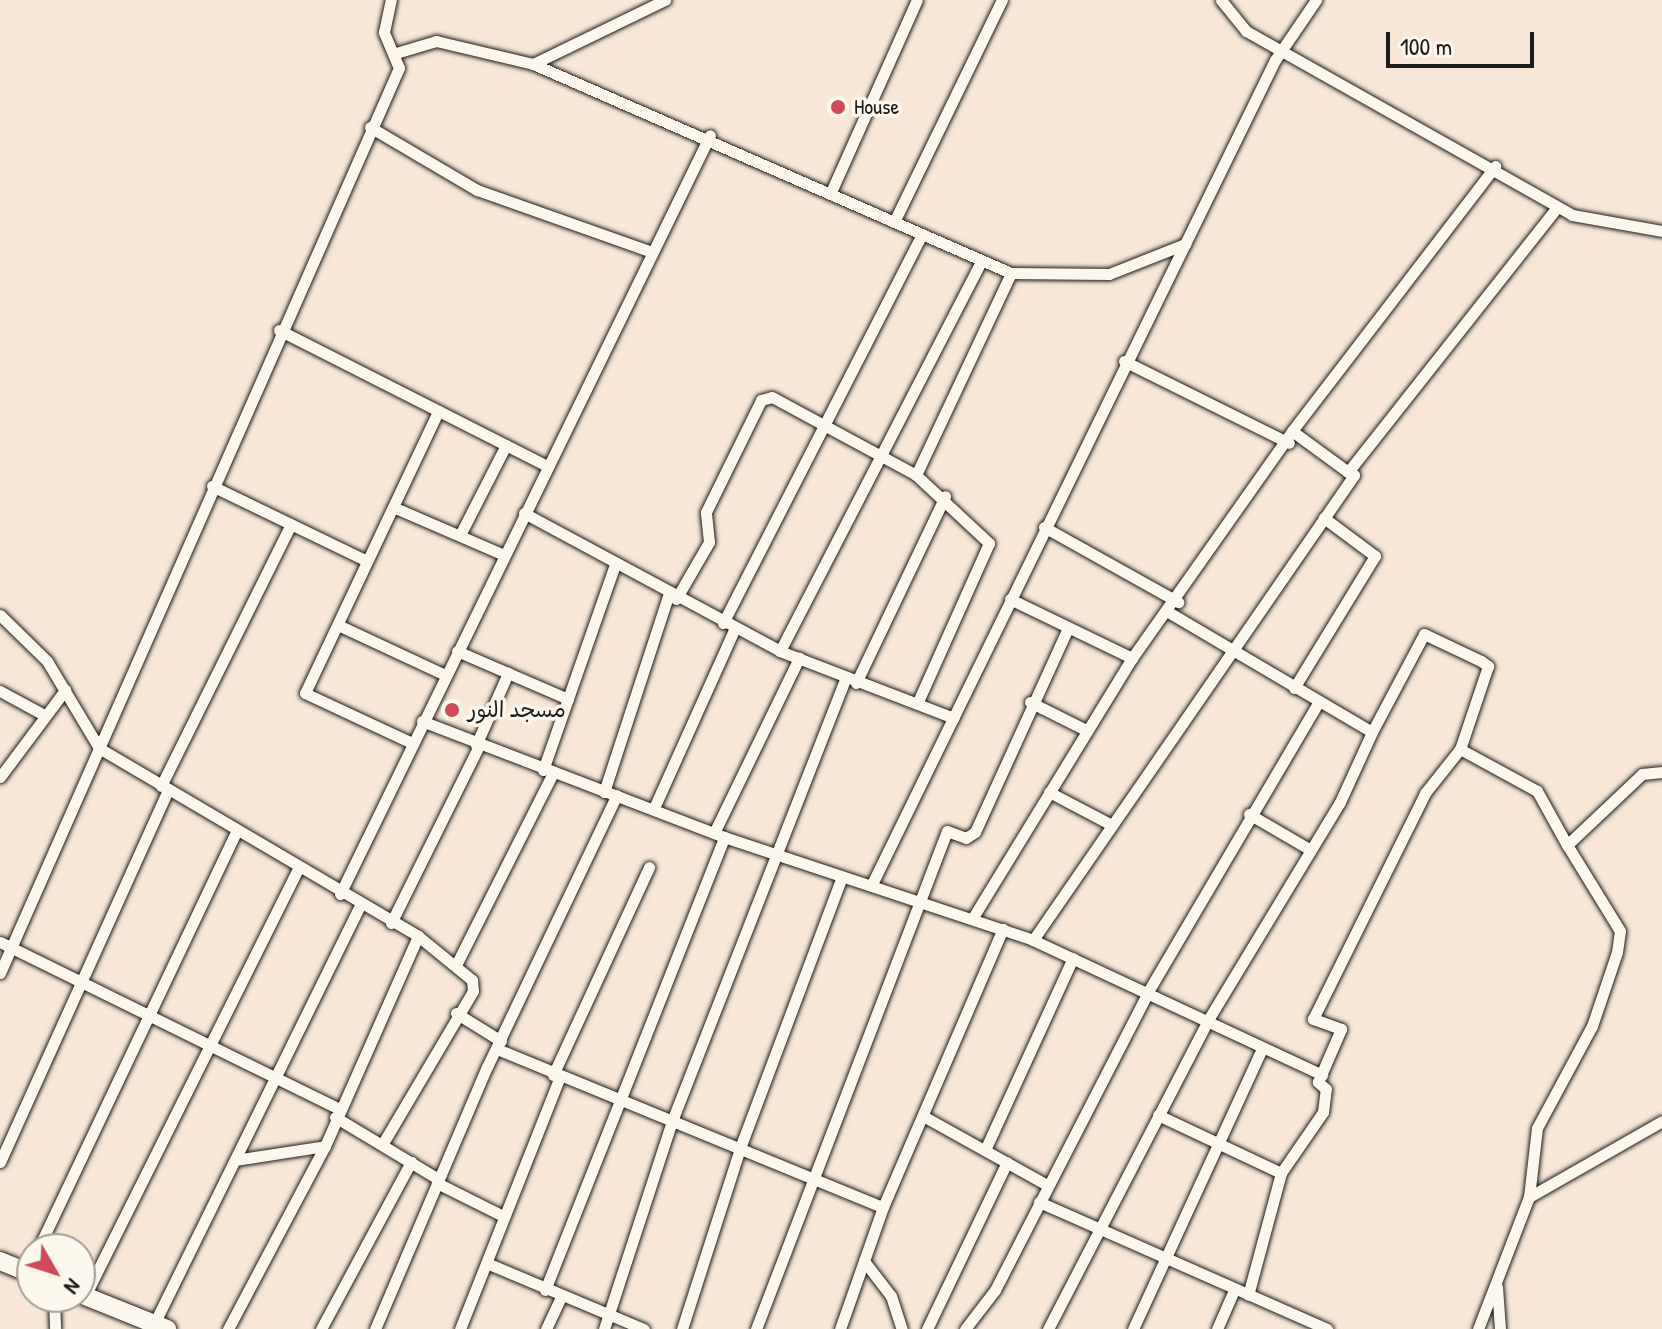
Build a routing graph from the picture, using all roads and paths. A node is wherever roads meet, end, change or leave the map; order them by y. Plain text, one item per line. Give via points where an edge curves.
1 (391, 0) edge
2 (665, 0) edge
3 (917, 0) edge
4 (1002, 0) edge
5 (1221, 0) edge
6 (1316, 0) edge
7 (1283, 47) junction
8 (396, 53) junction
9 (533, 64) junction
10 (370, 127) junction
11 (710, 135) junction
12 (1495, 166) junction
13 (831, 192) junction
14 (1557, 207) junction
15 (894, 222) junction
16 (1662, 231) edge
17 (921, 236) junction
18 (1185, 243) junction
19 (649, 251) junction
20 (980, 263) junction
21 (1011, 273) junction
22 (279, 330) junction
23 (1124, 361) junction
24 (438, 411) junction
25 (825, 424) junction
26 (1291, 437) junction
27 (506, 445) junction
28 (884, 457) junction
29 (543, 464) junction
30 (1348, 472) junction
31 (916, 475) junction
32 (212, 486) junction
33 (945, 496) junction
34 (393, 507) junction
35 (524, 513) junction
36 (1324, 518) junction
37 (291, 524) junction
38 (1044, 527) junction
39 (460, 535) junction
40 (504, 555) junction
41 (367, 561) junction
42 (614, 567) junction
43 (672, 598) junction
44 (1010, 599) junction
45 (1178, 602) junction
46 (1170, 613) junction
47 (0, 615) edge
48 (723, 623) junction
49 (338, 625) junction
50 (735, 628) junction
51 (1068, 628) junction
52 (1232, 650) junction
53 (457, 651) junction
54 (780, 651) junction
55 (799, 658) junction
56 (1132, 658) junction
57 (508, 673) junction
58 (445, 675) junction
59 (851, 681) junction
60 (1294, 688) junction
61 (65, 690) junction
62 (0, 691) edge
63 (568, 699) junction
64 (918, 702) junction
65 (1030, 702) junction
66 (1318, 703) junction
67 (44, 715) junction
68 (954, 718) junction
69 (422, 721) junction
70 (1086, 730) junction
71 (1372, 732) junction
72 (412, 743) junction
73 (478, 746) junction
74 (99, 748) junction
75 (1460, 749) junction
76 (548, 772) junction
77 (1662, 772) edge
78 (0, 777) edge
79 (165, 788) junction
80 (604, 792) junction
81 (1049, 792) junction
82 (617, 795) junction
83 (654, 808) junction
84 (1249, 814) junction
85 (1110, 824) junction
86 (237, 830) junction
87 (719, 835) junction
88 (1567, 845) junction
89 (1309, 849) junction
90 (772, 854) junction
91 (649, 867) dead end
92 (298, 868) junction
93 (842, 876) junction
94 (872, 884) junction
95 (340, 894) junction
96 (921, 901) junction
97 (360, 906) junction
98 (972, 919) junction
99 (391, 923) junction
100 (1003, 929) junction
101 (418, 936) junction
102 (1033, 940) junction
103 (5, 946) edge
104 (1073, 958) junction
105 (456, 965) junction
106 (0, 973) edge
107 (81, 988) junction
108 (1149, 990) junction
109 (456, 1013) junction
110 (1208, 1020) junction
111 (150, 1021) junction
112 (499, 1045) junction
113 (1262, 1049) junction
114 (211, 1050) junction
115 (1322, 1075) junction
116 (556, 1076) junction
117 (278, 1079) junction
118 (614, 1100) junction
119 (336, 1112) junction
120 (1158, 1115) junction
121 (923, 1116) junction
122 (672, 1121) junction
123 (1662, 1121) edge
124 (383, 1143) junction
125 (1218, 1145) junction
126 (325, 1146) junction
127 (740, 1148) junction
128 (985, 1150) junction
129 (235, 1160) junction
130 (0, 1162) edge
131 (411, 1162) junction
132 (1007, 1162) junction
133 (1281, 1173) junction
134 (811, 1178) junction
135 (437, 1181) junction
136 (1047, 1185) junction
137 (1529, 1197) junction
138 (1039, 1202) junction
139 (883, 1207) junction
140 (501, 1215) junction
141 (1100, 1229) junction
142 (46, 1233) edge
143 (1165, 1258) junction
144 (864, 1261) junction
145 (489, 1264) junction
146 (96, 1268) edge
147 (1496, 1283) junction
148 (545, 1290) junction
149 (1234, 1290) junction
150 (1248, 1295) junction
151 (561, 1297) junction
152 (96, 1303) edge
153 (609, 1316) junction
154 (127, 1322) edge
155 (160, 1326) edge
156 (228, 1329) edge
157 (321, 1329) edge
158 (375, 1329) edge
159 (460, 1329) edge
160 (546, 1329) edge
161 (604, 1329) edge
162 (644, 1329) edge
163 (682, 1329) edge
164 (756, 1329) edge
165 (840, 1329) edge
166 (902, 1329) edge
167 (927, 1329) edge
168 (965, 1329) edge
169 (1048, 1329) edge
170 (1133, 1329) edge
171 (1217, 1329) edge
172 (1327, 1329) edge
173 (1478, 1329) edge
174 (1500, 1329) edge

1 - 8 street via 384,32
2 - 9 street
3 - 13 street
4 - 15 street
5 - 7 street via 1241,28
6 - 7 street
7 - 12 street
7 - 18 street
8 - 9 street via 436,41
8 - 10 street via 399,68
9 - 11 street
10 - 19 street via 477,190
10 - 22 street
11 - 13 street
11 - 19 street
12 - 14 street
12 - 26 street
13 - 15 street
14 - 16 street via 1604,225
14 - 30 street
15 - 17 street
17 - 20 street
17 - 25 street
18 - 21 street via 1109,274
18 - 23 street
19 - 29 street
20 - 21 street
20 - 28 street
21 - 31 street
22 - 24 street
22 - 32 street
23 - 26 street
23 - 38 street
24 - 27 street
24 - 34 street
25 - 28 street
25 - 43 street via 772,397 761,400 706,512 709,542
25 - 48 street
26 - 30 street
26 - 45 street
27 - 29 street
27 - 39 street
28 - 31 street
28 - 54 street
29 - 35 street
30 - 36 street via 1354,475
31 - 33 street
32 - 37 street
32 - 74 street
33 - 59 street
33 - 64 street via 989,543
34 - 39 street
34 - 41 street
35 - 40 street
35 - 42 street
36 - 52 street
36 - 60 street via 1375,556
37 - 41 street
37 - 79 street
38 - 44 street
38 - 45 street
39 - 40 street
40 - 53 street
41 - 49 street
42 - 43 street
42 - 63 street
43 - 48 street
43 - 80 street
44 - 51 street
44 - 68 street
45 - 46 street
46 - 52 street
46 - 56 street
47 - 61 street
48 - 50 street
49 - 58 street
49 - 72 street via 305,693
50 - 54 street
50 - 83 street
51 - 56 street
51 - 65 street
52 - 60 street
52 - 85 street
53 - 57 street
53 - 58 street
54 - 55 street
55 - 59 street
55 - 87 street
56 - 70 street
57 - 63 street
57 - 73 street
58 - 69 street
59 - 64 street
59 - 90 street
60 - 66 street
61 - 67 street
61 - 74 street
62 - 67 street
63 - 76 street
64 - 68 street
65 - 70 street
65 - 96 street via 975,832 966,838 947,831
66 - 71 street
66 - 84 street
67 - 78 street
68 - 94 street
69 - 72 street
69 - 73 street
70 - 81 street
71 - 75 street via 1428,633 1488,666
71 - 89 street
72 - 95 street
73 - 76 street
73 - 99 street
74 - 79 street
74 - 103 street
75 - 88 street via 1537,791
75 - 115 street via 1425,793 1313,1019 1341,1029
76 - 80 street
76 - 105 street
77 - 88 street via 1642,774
79 - 86 street
79 - 107 street
80 - 82 street
81 - 85 street
81 - 98 street
82 - 83 street
82 - 112 street
83 - 87 street
84 - 89 street
84 - 108 street
85 - 102 street
86 - 92 street
86 - 111 street
87 - 90 street
87 - 118 street
88 - 137 street via 1620,931 1592,1026 1537,1128
89 - 110 street
90 - 93 street
90 - 122 street
91 - 116 street
92 - 95 street
92 - 114 street
93 - 94 street
93 - 127 street
94 - 96 street
95 - 97 street
96 - 98 street
96 - 134 street
97 - 99 street
97 - 117 street
98 - 100 street
99 - 101 street
100 - 102 street
100 - 121 street
101 - 105 street
101 - 119 street
102 - 104 street
103 - 106 street
103 - 107 street
104 - 108 street
104 - 128 street
105 - 109 street via 473,985
107 - 111 street
107 - 130 street
108 - 110 street
108 - 136 street
109 - 112 street
109 - 124 street
110 - 113 street
110 - 120 street
111 - 114 street
111 - 142 street
112 - 116 street
112 - 135 street
113 - 115 street
113 - 125 street
114 - 117 street
114 - 146 street
115 - 133 street via 1323,1112
116 - 118 street
116 - 140 street
117 - 119 street
117 - 129 street
118 - 122 street
118 - 148 street
119 - 124 street
119 - 126 street
120 - 125 street
120 - 141 street
121 - 128 street
121 - 139 street
122 - 127 street
122 - 153 street
123 - 137 street
124 - 131 street
125 - 133 street
125 - 143 street
126 - 129 street
126 - 156 street
127 - 134 street
127 - 163 street
128 - 132 street
129 - 155 street
131 - 135 street
131 - 157 street
132 - 136 street
132 - 167 street
133 - 150 street
134 - 139 street
134 - 164 street
135 - 140 street
135 - 158 street
136 - 138 street
137 - 147 street
138 - 141 street
138 - 168 street via 995,1290
139 - 144 street
140 - 145 street
141 - 143 street
141 - 169 street
143 - 149 street
143 - 170 street
144 - 165 street
144 - 166 street via 891,1296
145 - 148 street
145 - 159 street
147 - 173 street
147 - 174 street
148 - 151 street
149 - 150 street
149 - 171 street
150 - 172 street
151 - 153 street
151 - 160 street
152 - 154 highway
153 - 161 street
153 - 162 street
154 - 155 highway

